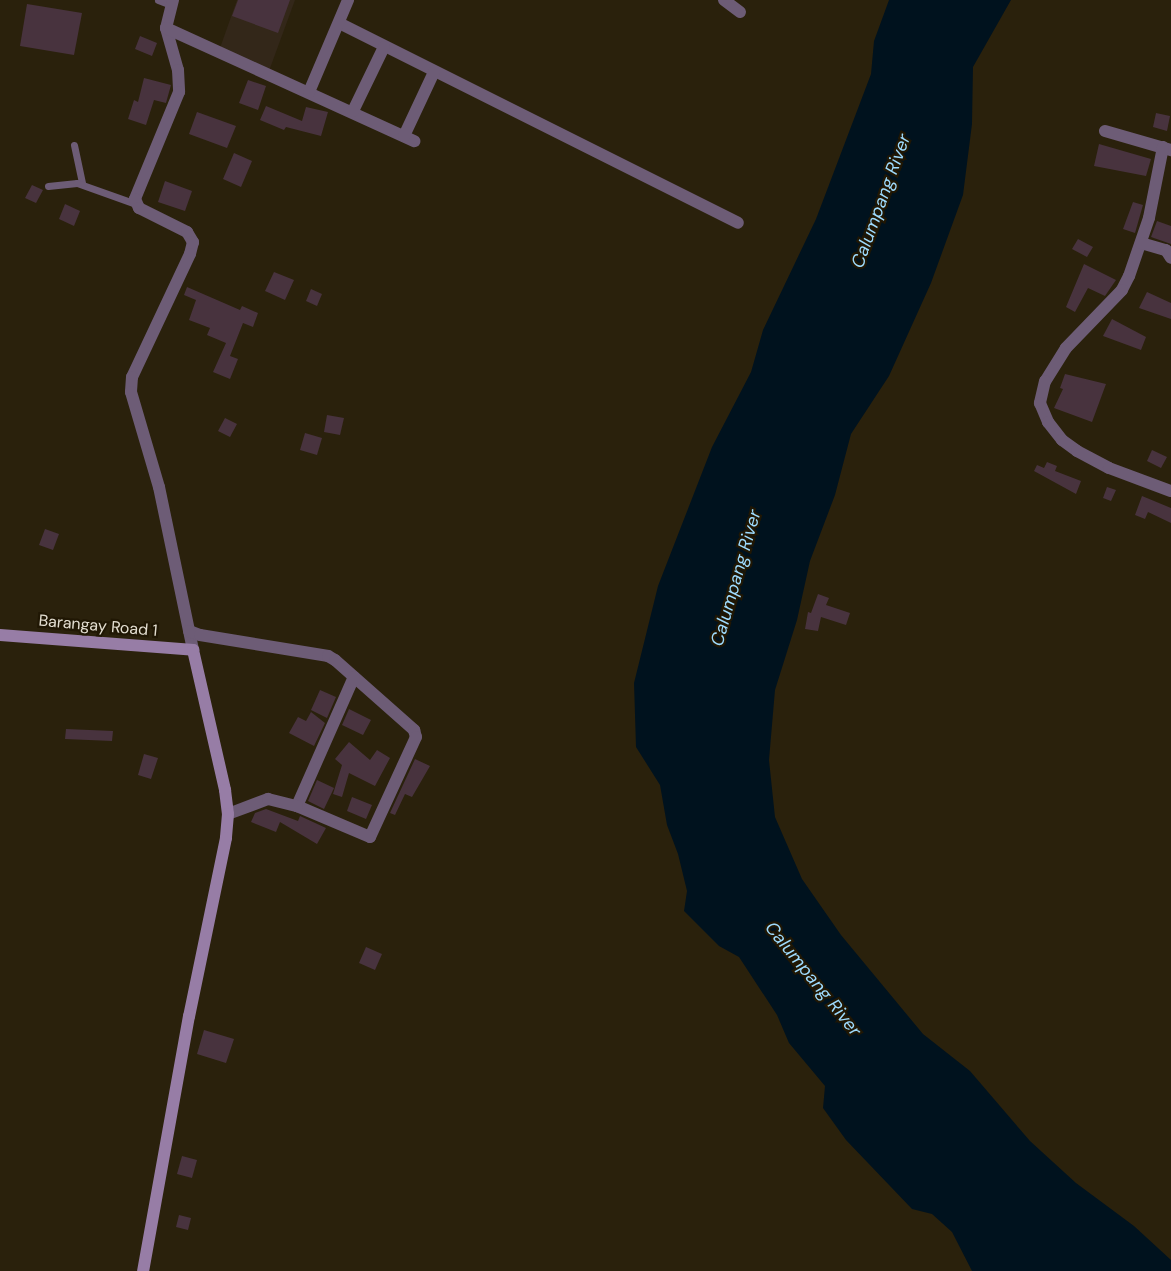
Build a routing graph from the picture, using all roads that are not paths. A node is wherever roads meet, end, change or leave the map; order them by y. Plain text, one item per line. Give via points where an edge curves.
1 (158, 0) edge
2 (348, 0) edge
3 (724, 0) edge
4 (172, 3) edge
5 (740, 12) dead end
6 (339, 23) junction
7 (166, 28) junction
8 (384, 47) junction
9 (434, 72) junction
10 (309, 92) junction
11 (353, 111) junction
12 (1105, 131) dead end
13 (74, 145) dead end
14 (1167, 148) edge
15 (82, 184) junction
16 (48, 186) dead end
17 (136, 204) junction
18 (738, 223) dead end
19 (1141, 243) junction
20 (1171, 258) edge
21 (1171, 491) edge
22 (190, 631) junction
23 (0, 635) edge
24 (193, 650) junction
25 (354, 677) junction
26 (297, 806) junction
27 (228, 814) junction
28 (143, 1271) edge

1 - 4 lane
2 - 6 street
3 - 5 street
4 - 7 street
6 - 8 street
6 - 10 street
7 - 10 street
7 - 17 street via 178,70 179,92 135,194
8 - 9 street
8 - 11 street
9 - 11 street via 409,138
9 - 18 street
10 - 11 street
12 - 14 street
13 - 15 lane
14 - 19 street
15 - 16 lane via 69,182
15 - 17 lane
17 - 22 street via 143,211 187,232 192,239 190,254 130,384 157,479
19 - 20 street via 1166,250
19 - 21 street via 1122,290 1066,348 1045,381 1040,403 1048,422 1062,440 1077,451 1109,468
22 - 24 street
22 - 25 street via 200,636 328,656
23 - 24 street, Barangay Road 1
24 - 27 street
25 - 26 street
25 - 26 street via 416,733 385,808 373,834 367,838
26 - 27 street via 268,800
27 - 28 street

